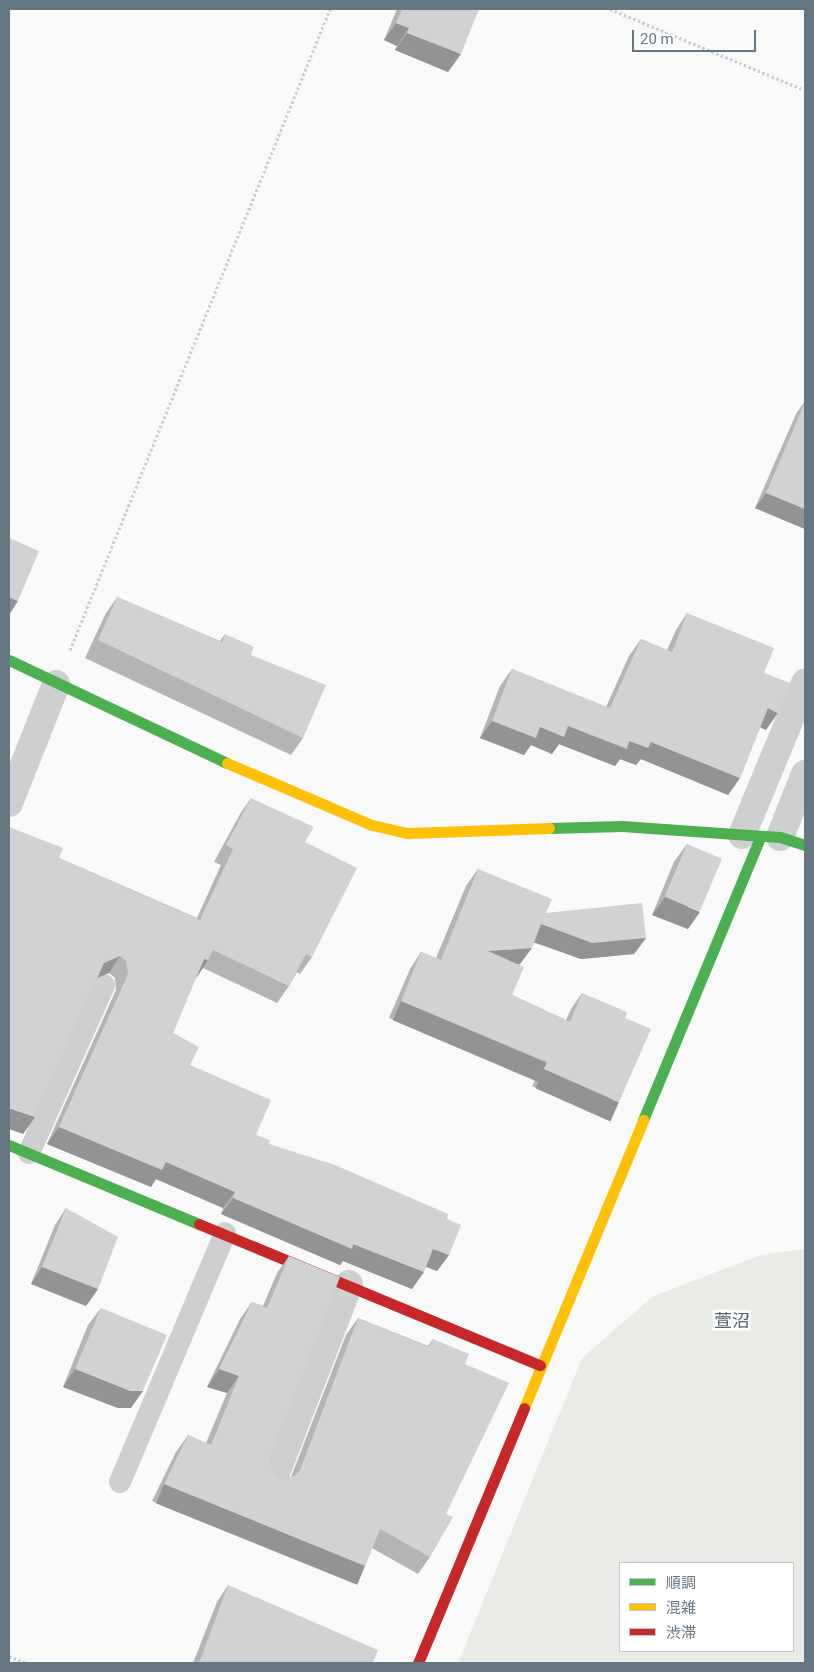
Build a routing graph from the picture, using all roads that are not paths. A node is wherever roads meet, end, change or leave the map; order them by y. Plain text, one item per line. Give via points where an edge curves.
1 (9, 660) edge
2 (805, 683) edge
3 (56, 684) junction
4 (799, 719) edge
5 (805, 774) edge
6 (9, 803) edge
7 (761, 836) junction
8 (805, 845) edge
9 (104, 985) edge
10 (19, 1149) edge
11 (225, 1233) junction
12 (349, 1284) junction
13 (540, 1365) junction
14 (273, 1481) edge
15 (120, 1482) dead end
16 (418, 1663) edge

1 - 3 street
2 - 4 street
3 - 6 street
3 - 7 street via 266,782 372,825 408,833 622,826
4 - 7 street
5 - 7 street
7 - 8 street
7 - 13 street
9 - 10 lane
10 - 11 street
11 - 12 street
11 - 15 lane
12 - 13 street
12 - 14 street
13 - 16 street

